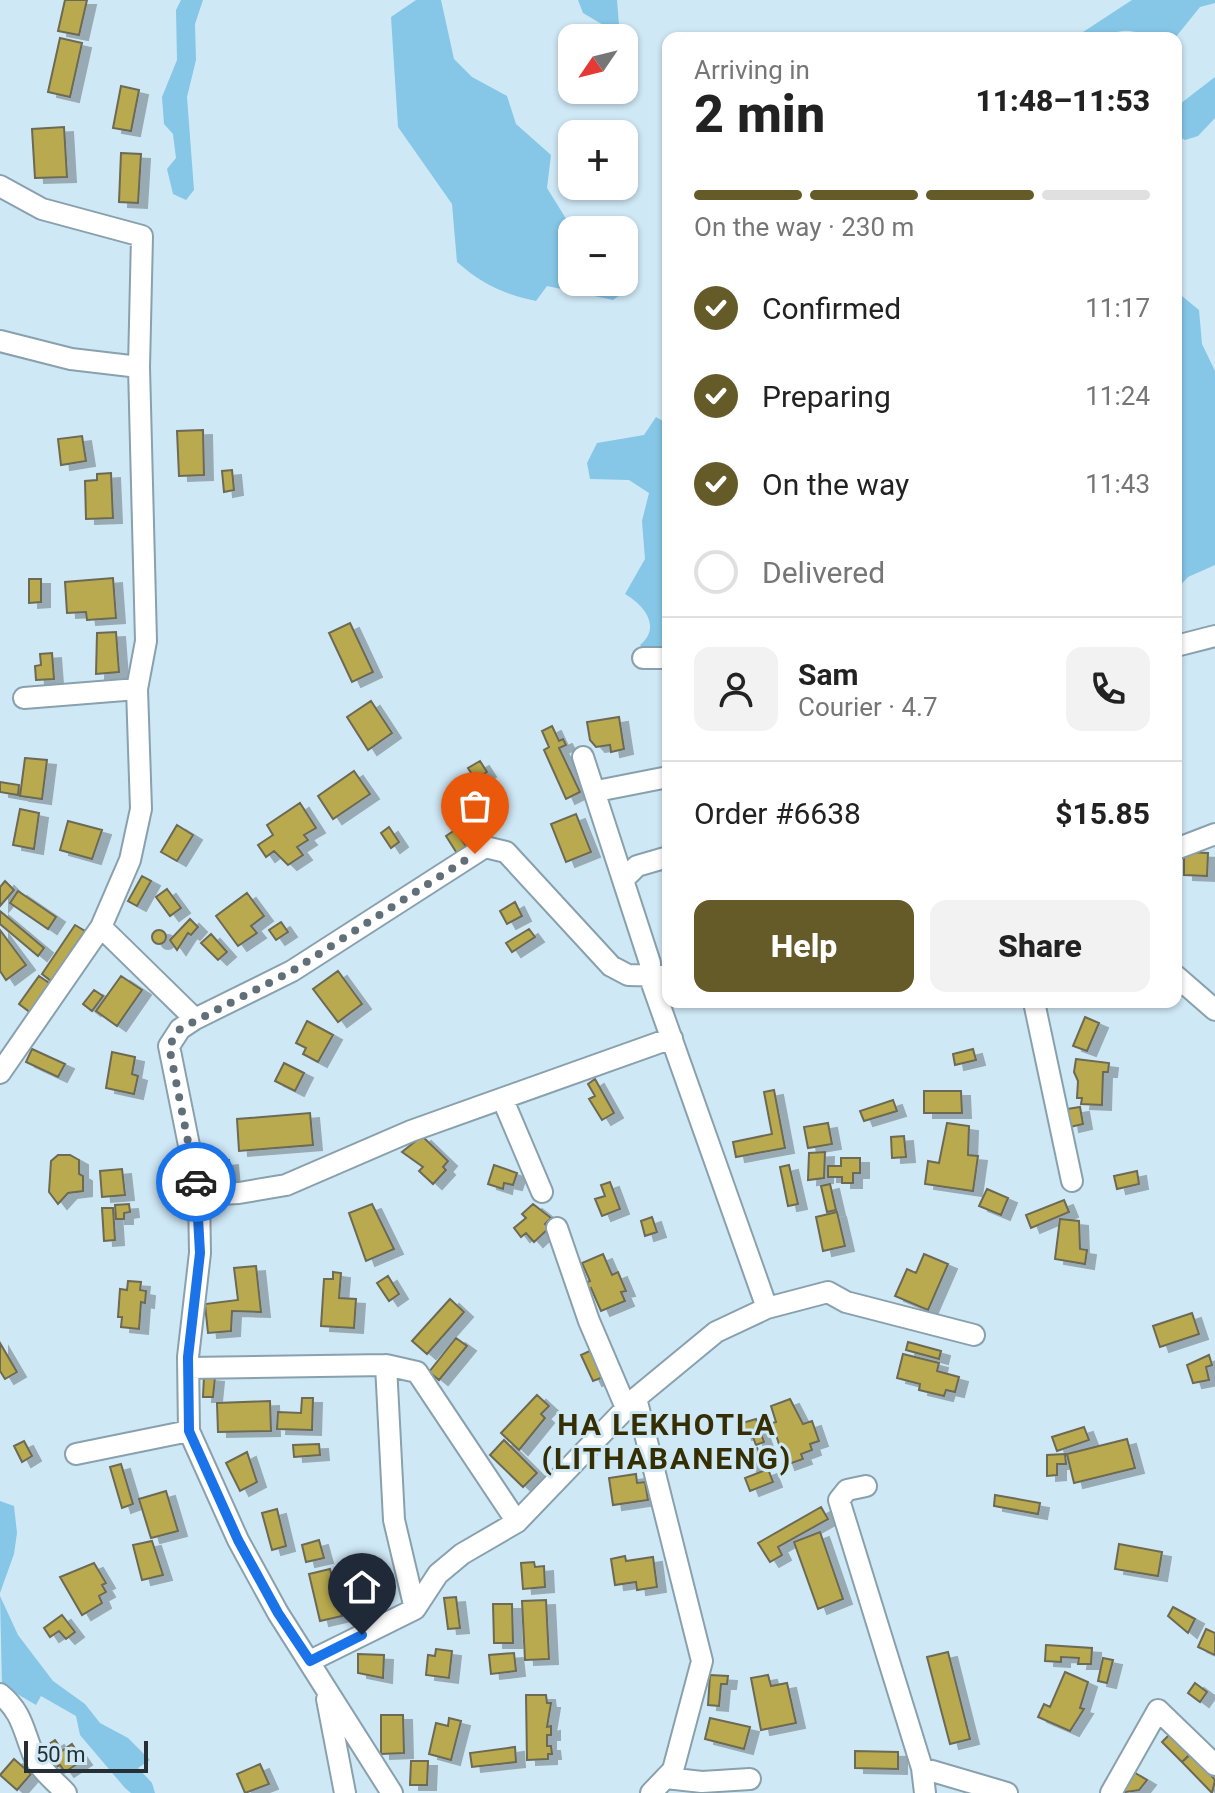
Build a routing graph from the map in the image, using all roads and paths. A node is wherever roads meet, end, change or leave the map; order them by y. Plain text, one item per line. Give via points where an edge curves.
1 (0, 186) edge
2 (0, 341) edge
3 (139, 367) junction
4 (1215, 636) edge
5 (1182, 644) edge
6 (643, 658) dead end
7 (662, 658) edge
8 (137, 689) junction
9 (24, 698) dead end
10 (583, 757) dead end
11 (662, 778) edge
12 (597, 791) junction
13 (1215, 834) edge
14 (1182, 847) edge
15 (662, 859) edge
16 (624, 879) junction
17 (101, 927) junction
18 (659, 977) edge
19 (1182, 981) edge
20 (666, 1008) edge
21 (1035, 1008) edge
22 (1215, 1010) edge
23 (195, 1019) junction
24 (672, 1038) junction
25 (0, 1073) edge
26 (503, 1100) junction
27 (1072, 1181) dead end
28 (542, 1192) dead end
29 (199, 1195) junction
30 (557, 1228) dead end
31 (767, 1308) junction
32 (974, 1335) dead end
33 (386, 1365) junction
34 (189, 1368) junction
35 (631, 1404) junction
36 (189, 1431) junction
37 (76, 1454) dead end
38 (866, 1486) dead end
39 (517, 1522) junction
40 (415, 1609) junction
41 (310, 1661) junction
42 (324, 1685) junction
43 (0, 1694) edge
44 (1215, 1765) edge
45 (922, 1768) junction
46 (750, 1779) dead end
47 (658, 1785) edge
48 (66, 1793) edge
49 (345, 1793) edge
50 (392, 1793) edge
51 (925, 1793) edge
52 (1007, 1793) edge
53 (1111, 1793) edge

1 - 3 street via 42,209 142,236
2 - 3 street via 71,359
3 - 8 street via 146,641
4 - 5 street
6 - 7 street
8 - 9 street
8 - 17 street via 141,809 130,860
10 - 12 street
11 - 12 street
12 - 16 street
13 - 14 street
15 - 16 street via 637,866
16 - 18 street
17 - 23 street
17 - 25 street
18 - 23 street via 628,975 611,966 506,852 485,847 292,971
19 - 22 street
20 - 24 street
21 - 27 street
23 - 29 street via 169,1046
24 - 26 street
24 - 31 street
26 - 28 street
26 - 29 street via 411,1131 286,1185
29 - 34 street via 200,1253
30 - 35 street via 589,1321
31 - 32 street via 828,1292 846,1302
31 - 35 street via 716,1332
33 - 34 street
33 - 39 street via 417,1372
33 - 40 street via 394,1520
34 - 36 street
35 - 39 street
35 - 47 street via 702,1661 673,1770
36 - 37 street
36 - 41 street via 238,1540
38 - 45 street via 847,1490 839,1500
39 - 40 street via 438,1574
40 - 41 street
41 - 42 street
42 - 49 street
42 - 50 street
43 - 48 street via 26,1726 34,1757
44 - 53 street via 1158,1710
45 - 51 street
45 - 52 street
46 - 47 street

